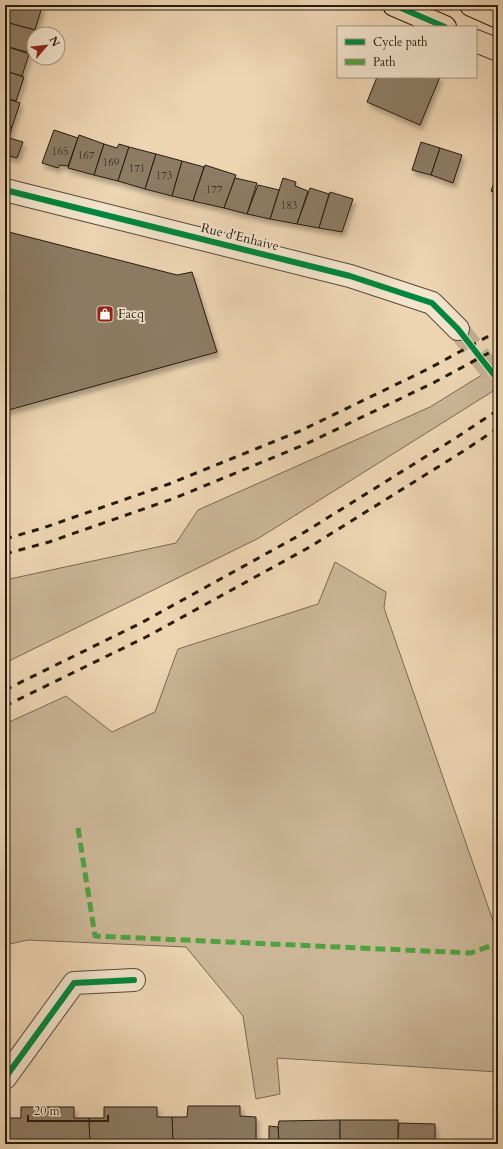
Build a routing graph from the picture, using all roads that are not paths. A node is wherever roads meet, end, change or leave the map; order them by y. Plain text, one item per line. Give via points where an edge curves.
1 (394, 5) edge
2 (471, 5) edge
3 (498, 17) edge
4 (443, 26) edge
5 (477, 41) edge
6 (498, 50) edge
7 (5, 190) edge
8 (458, 329) tunnel mouth
9 (134, 980) dead end
10 (5, 1078) edge

1 - 4 main road
2 - 3 main road
5 - 6 main road
7 - 8 street, Rue d'Enhaive via 350,276 432,303
9 - 10 street via 74,983

